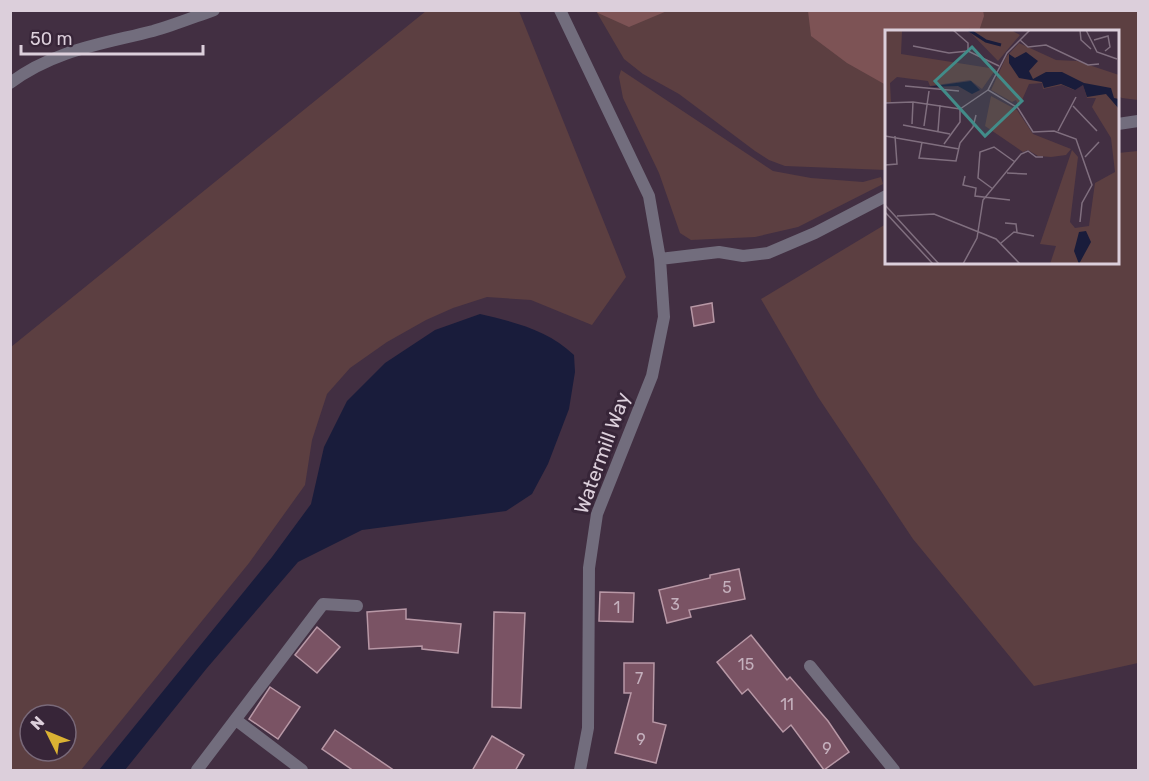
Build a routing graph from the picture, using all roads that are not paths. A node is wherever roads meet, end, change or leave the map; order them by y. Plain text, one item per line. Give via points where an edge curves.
1 (214, 10) edge
2 (560, 10) edge
3 (11, 81) edge
4 (1138, 121) edge
5 (1119, 124) edge
6 (885, 197) edge
7 (660, 259) junction
8 (357, 606) dead end
9 (810, 666) dead end
10 (236, 720) junction
11 (197, 771) edge
12 (302, 771) edge
13 (580, 771) edge
14 (894, 771) edge

1 - 3 street via 87,46 46,61
2 - 7 street, Watermill Way via 649,196
4 - 5 street
6 - 7 street via 768,253 743,256 718,252
7 - 13 street, Watermill Way via 664,317 652,376 597,514 589,568 588,729
8 - 10 street via 323,604
9 - 14 street
10 - 11 street
10 - 12 street

